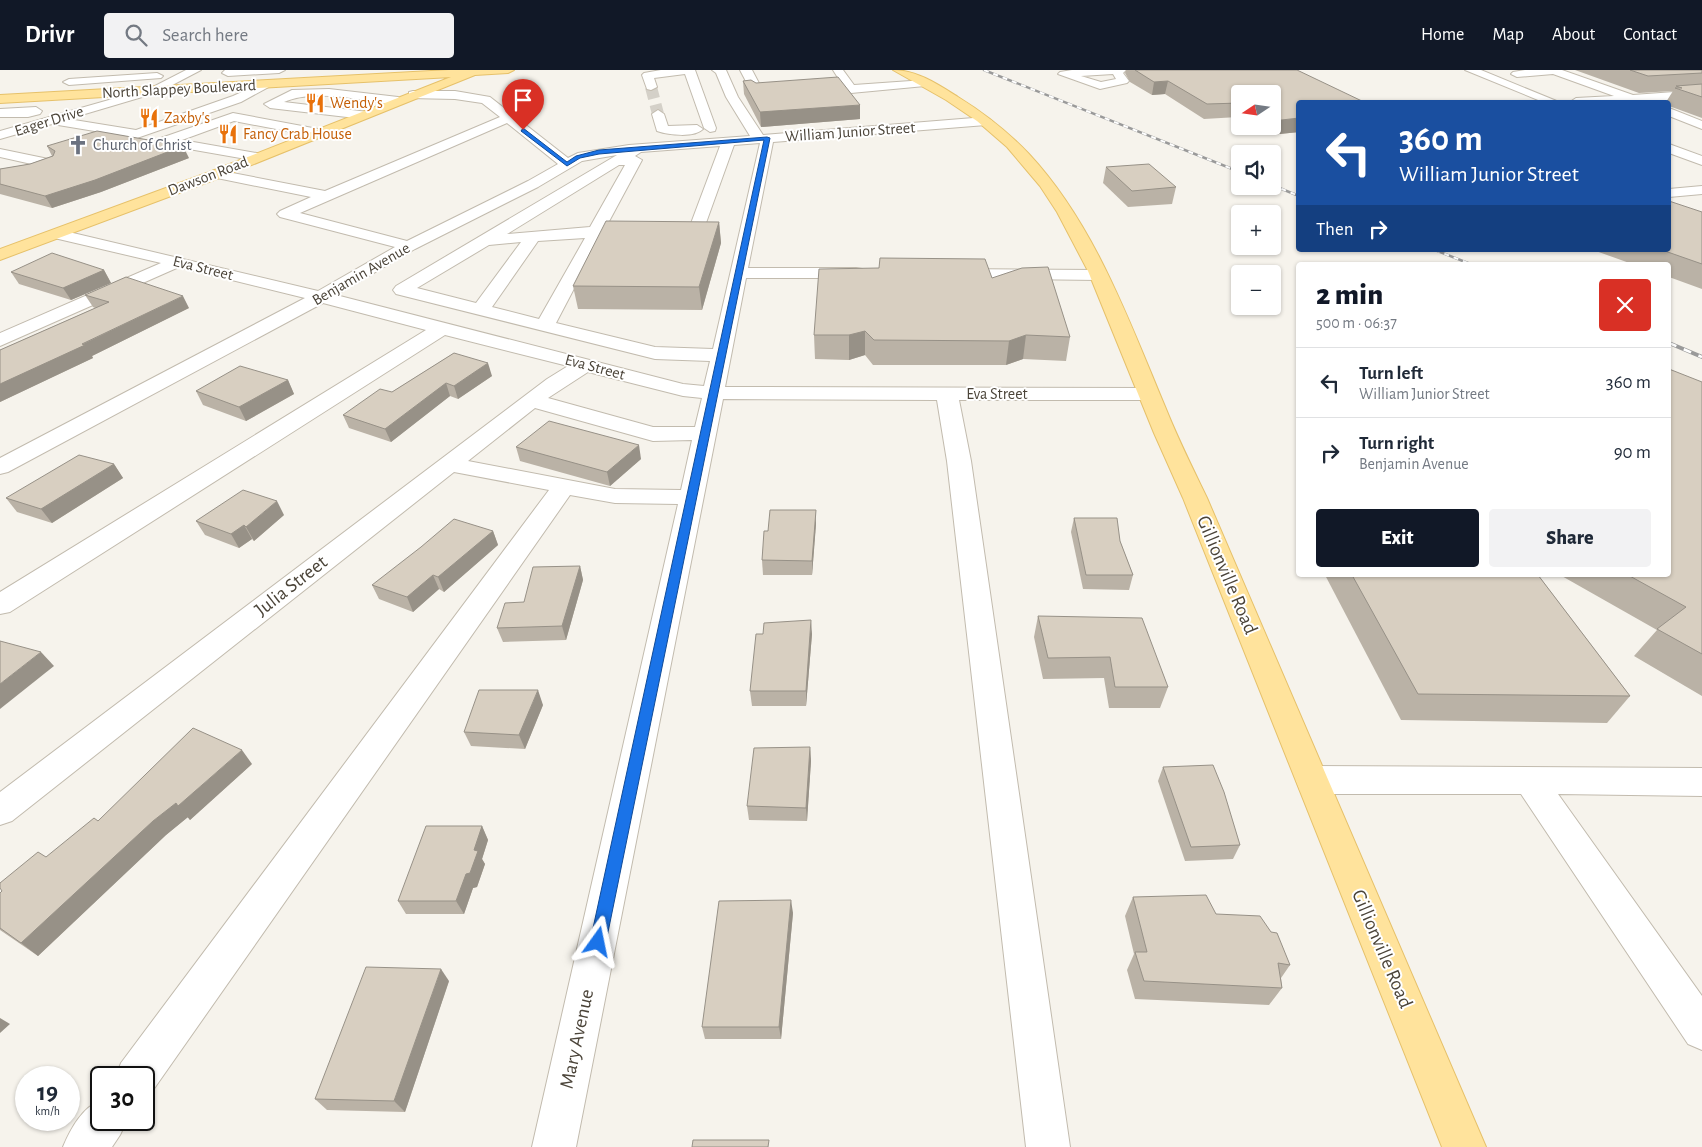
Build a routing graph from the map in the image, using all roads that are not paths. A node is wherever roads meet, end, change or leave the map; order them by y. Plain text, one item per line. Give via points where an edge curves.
1 (177, 70) edge
2 (195, 70) edge
3 (231, 70) edge
4 (279, 70) edge
5 (329, 70) edge
6 (508, 70) edge
7 (688, 70) edge
8 (718, 70) edge
9 (746, 70) edge
10 (837, 70) edge
11 (900, 70) edge
12 (1052, 70) edge
13 (1115, 70) edge
14 (1120, 70) edge
15 (1471, 70) edge
16 (164, 71) edge
17 (475, 71) edge
18 (82, 72) edge
19 (1512, 72) edge
20 (422, 73) edge
21 (873, 73) dead end
22 (779, 76) dead end
23 (323, 81) junction
24 (69, 82) junction
25 (925, 83) junction
26 (1543, 83) dead end
27 (268, 84) junction
28 (849, 86) junction
29 (891, 86) junction
30 (651, 87) dead end
31 (786, 89) junction
32 (155, 90) junction
33 (1567, 93) dead end
34 (1702, 94) edge
35 (413, 95) junction
36 (50, 96) junction
37 (0, 99) edge
38 (237, 99) junction
39 (1549, 100) edge
40 (1586, 100) edge
41 (1637, 100) edge
42 (398, 101) junction
43 (192, 102) dead end
44 (862, 102) dead end
45 (146, 105) dead end
46 (129, 111) dead end
47 (0, 113) edge
48 (1671, 113) edge
49 (658, 114) tunnel mouth
50 (364, 115) junction
51 (873, 116) dead end
52 (111, 117) dead end
53 (508, 118) junction
54 (50, 120) junction
55 (986, 121) junction
56 (0, 122) edge
57 (1702, 125) edge
58 (84, 126) junction
59 (884, 130) junction
60 (318, 133) junction
61 (0, 135) edge
62 (723, 135) junction
63 (758, 139) junction
64 (1671, 149) edge
65 (0, 153) edge
66 (636, 154) junction
67 (257, 157) junction
68 (1702, 161) edge
69 (567, 164) junction
70 (0, 174) edge
71 (217, 174) junction
72 (1702, 190) edge
73 (1671, 193) edge
74 (327, 196) junction
75 (594, 232) junction
76 (56, 234) junction
77 (533, 237) junction
78 (483, 241) junction
79 (417, 242) junction
80 (0, 255) edge
81 (177, 262) junction
82 (740, 272) junction
83 (869, 274) edge
84 (939, 274) edge
85 (1098, 275) junction
86 (321, 297) junction
87 (481, 309) junction
88 (545, 325) junction
89 (442, 328) junction
90 (0, 340) edge
91 (722, 355) junction
92 (585, 364) junction
93 (714, 392) junction
94 (947, 394) junction
95 (1148, 394) junction
96 (532, 400) junction
97 (706, 433) junction
98 (449, 464) junction
99 (0, 467) edge
100 (564, 486) junction
101 (692, 497) junction
102 (0, 605) edge
103 (1312, 780) junction
104 (1530, 780) junction
105 (1702, 782) edge
106 (0, 811) edge
107 (1702, 1030) edge
108 (145, 1066) edge
109 (97, 1131) edge
110 (85, 1147) edge
111 (554, 1147) edge
112 (1048, 1147) edge
113 (1464, 1147) edge

1 - 16 street
2 - 32 street, Eager Drive
3 - 4 street via 228,73
5 - 23 street
6 - 17 main road, North Slappey Boulevard
7 - 30 street via 648,75
7 - 62 street
8 - 63 street
9 - 31 street via 757,91
10 - 28 street
11 - 25 main road, Gillionville Road
12 - 13 street via 1100,86 1123,82
13 - 14 street
15 - 39 street
16 - 18 street
16 - 24 street via 149,78
17 - 20 main road, North Slappey Boulevard
17 - 35 main road, Dawson Road
18 - 24 street
19 - 26 street
19 - 41 street via 1554,70
20 - 23 main road, North Slappey Boulevard
21 - 29 street
22 - 31 street
23 - 27 main road, North Slappey Boulevard
24 - 36 street
25 - 29 street
25 - 55 main road, Gillionville Road
27 - 32 main road, North Slappey Boulevard
27 - 38 street
28 - 29 street
28 - 31 street via 816,82
28 - 44 street
32 - 36 main road, North Slappey Boulevard
32 - 54 street, Eager Drive
33 - 40 street
34 - 41 street
35 - 42 main road, Dawson Road
35 - 53 street via 455,94 486,100
36 - 37 main road, North Slappey Boulevard
38 - 43 street
38 - 58 street via 136,134
42 - 50 main road, Dawson Road
42 - 50 street via 329,93 292,94 270,104
45 - 46 street
47 - 56 street via 36,110
48 - 57 street
49 - 62 street via 662,128 670,131
50 - 60 main road, Dawson Road
51 - 59 street
52 - 58 street
53 - 69 street
53 - 74 street
54 - 58 street
54 - 61 street, Eager Drive
55 - 59 street, William Junior Street
55 - 85 main road, Gillionville Road via 1024,157 1052,191
59 - 63 street, William Junior Street
60 - 67 main road, Dawson Road
60 - 67 street via 233,117 166,141
62 - 63 street, William Junior Street
62 - 66 street
62 - 75 street via 696,231
63 - 82 street, Mary Avenue
64 - 68 street
65 - 70 street via 53,164 12,177
66 - 69 street via 585,155
66 - 75 street
66 - 78 street via 614,162
67 - 71 main road, Dawson Road
69 - 79 street, Benjamin Avenue
71 - 74 street
71 - 76 main road, Dawson Road
72 - 73 street
74 - 79 street via 285,214
75 - 77 street
75 - 88 street
76 - 80 main road, Dawson Road
76 - 81 street, Eva Street
77 - 78 street
77 - 87 street
78 - 79 street
78 - 87 street via 402,290
79 - 86 street, Benjamin Avenue
81 - 86 street, Eva Street
81 - 90 street
82 - 83 street
82 - 91 street, Mary Avenue
84 - 85 street
85 - 95 main road, Gillionville Road via 1141,370
86 - 89 street, Eva Street
86 - 99 street, Benjamin Avenue
87 - 88 street
88 - 91 street via 655,353
89 - 92 street, Eva Street
89 - 102 street
91 - 93 street, Mary Avenue
92 - 93 street, Eva Street via 683,390
92 - 96 street, Julia Street
93 - 94 street, Eva Street
93 - 97 street, Mary Avenue
94 - 95 street, Eva Street
94 - 112 street via 962,481
95 - 103 main road, Gillionville Road via 1195,498
96 - 97 street via 653,434
96 - 98 street, Julia Street
97 - 101 street, Mary Avenue
98 - 100 street
98 - 106 street, Julia Street
100 - 101 street via 615,496
100 - 108 street
101 - 111 street, Mary Avenue
103 - 104 street
103 - 113 main road, Gillionville Road
104 - 105 street
104 - 107 street
109 - 110 street

